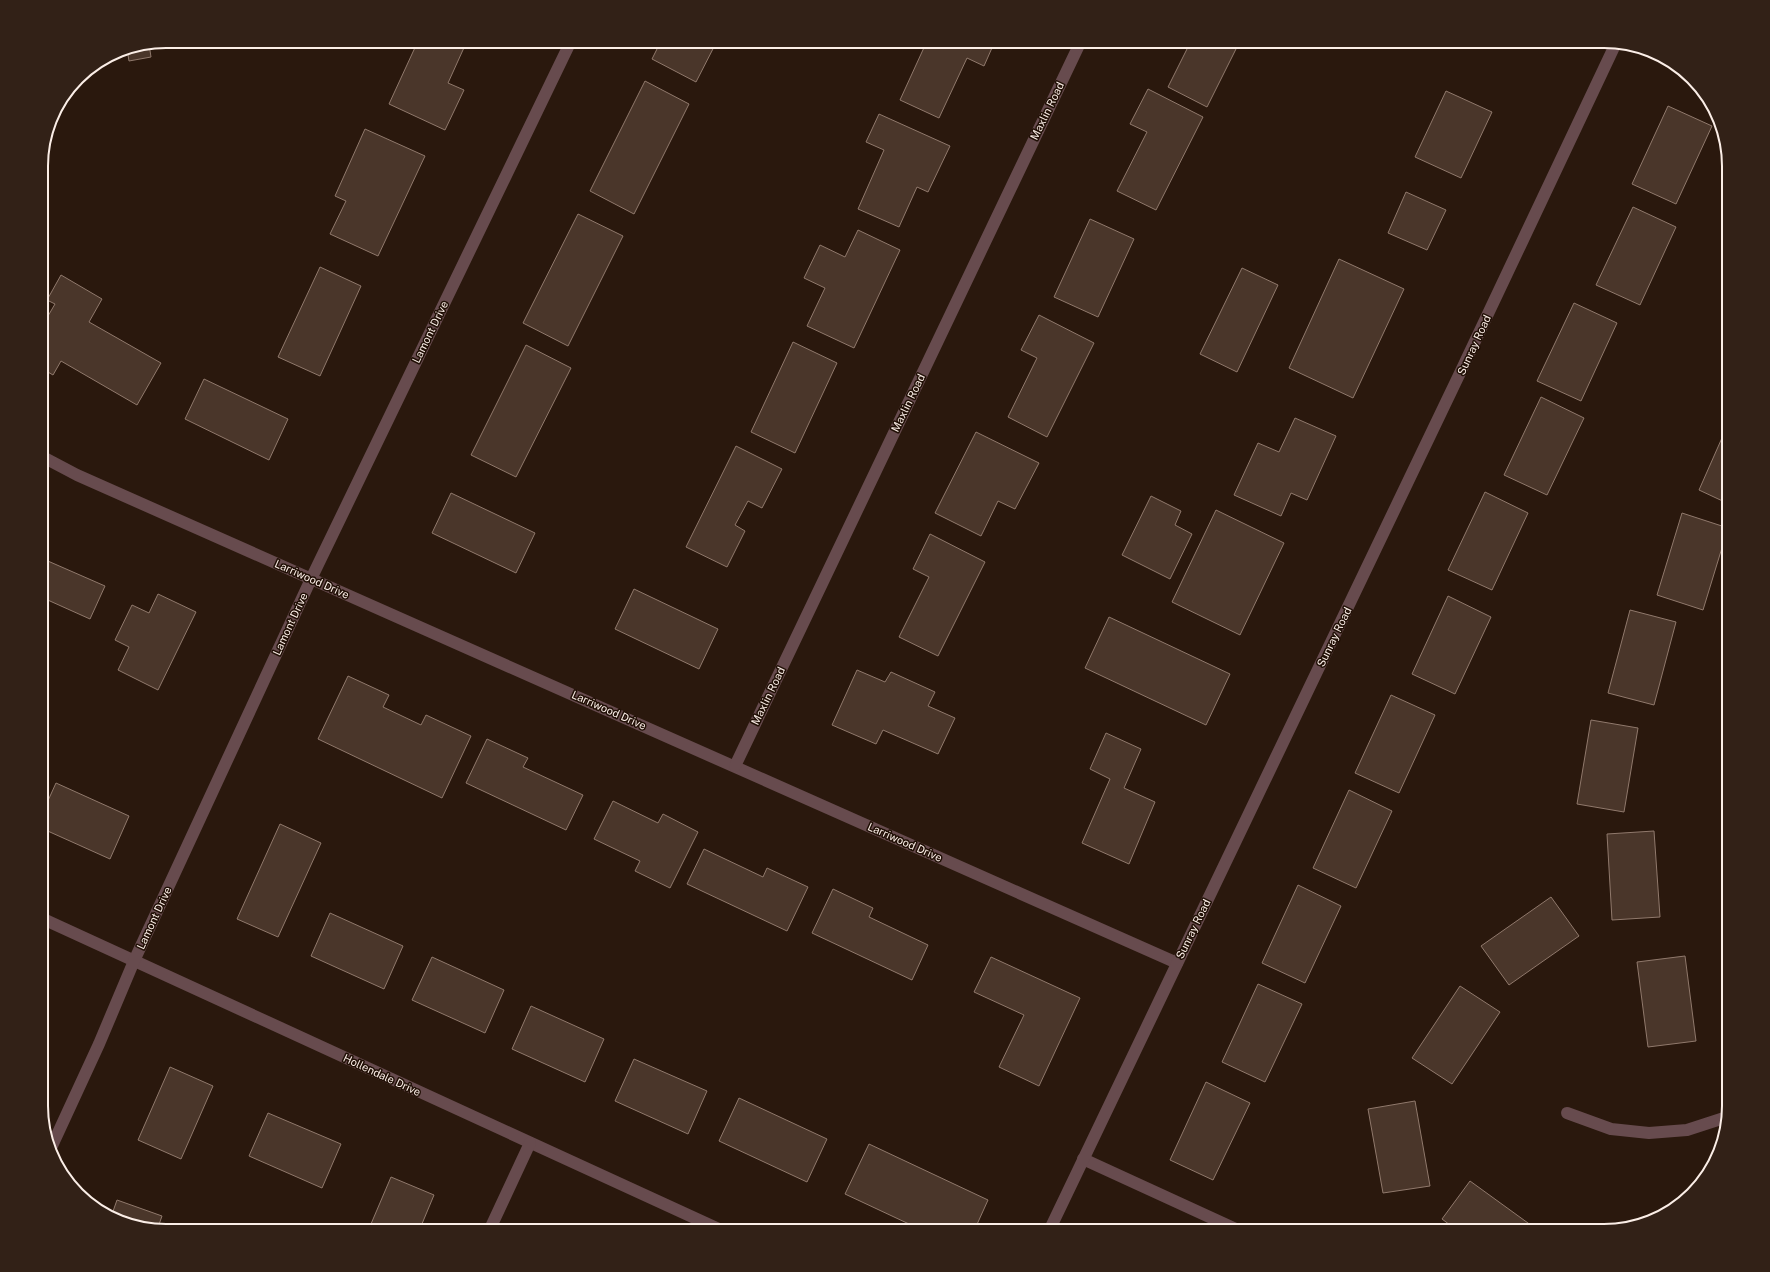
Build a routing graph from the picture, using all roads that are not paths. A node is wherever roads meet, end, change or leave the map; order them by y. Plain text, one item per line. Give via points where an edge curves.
1 (567, 48) edge
2 (1078, 48) edge
3 (1613, 49) edge
4 (48, 460) edge
5 (311, 579) junction
6 (735, 766) junction
7 (48, 921) edge
8 (134, 961) junction
9 (1177, 963) junction
10 (1567, 1113) dead end
11 (1721, 1119) edge
12 (54, 1142) edge
13 (530, 1143) junction
14 (1083, 1160) junction
15 (492, 1224) edge
16 (708, 1224) edge
17 (1053, 1224) edge
18 (1225, 1224) edge

1 - 5 street, Lamont Drive
2 - 6 street, Maxlin Road
3 - 9 street, Sunray Road
4 - 5 street, Larriwood Drive
5 - 6 street, Larriwood Drive
5 - 8 street, Lamont Drive
6 - 9 street, Larriwood Drive
7 - 8 street, Hollendale Drive
8 - 12 street, Lamont Drive
8 - 13 street, Hollendale Drive
9 - 14 street, Sunray Road
10 - 11 street via 1611,1129 1649,1133 1687,1130
13 - 15 street
13 - 16 street, Hollendale Drive
14 - 17 street, Sunray Road
14 - 18 street

